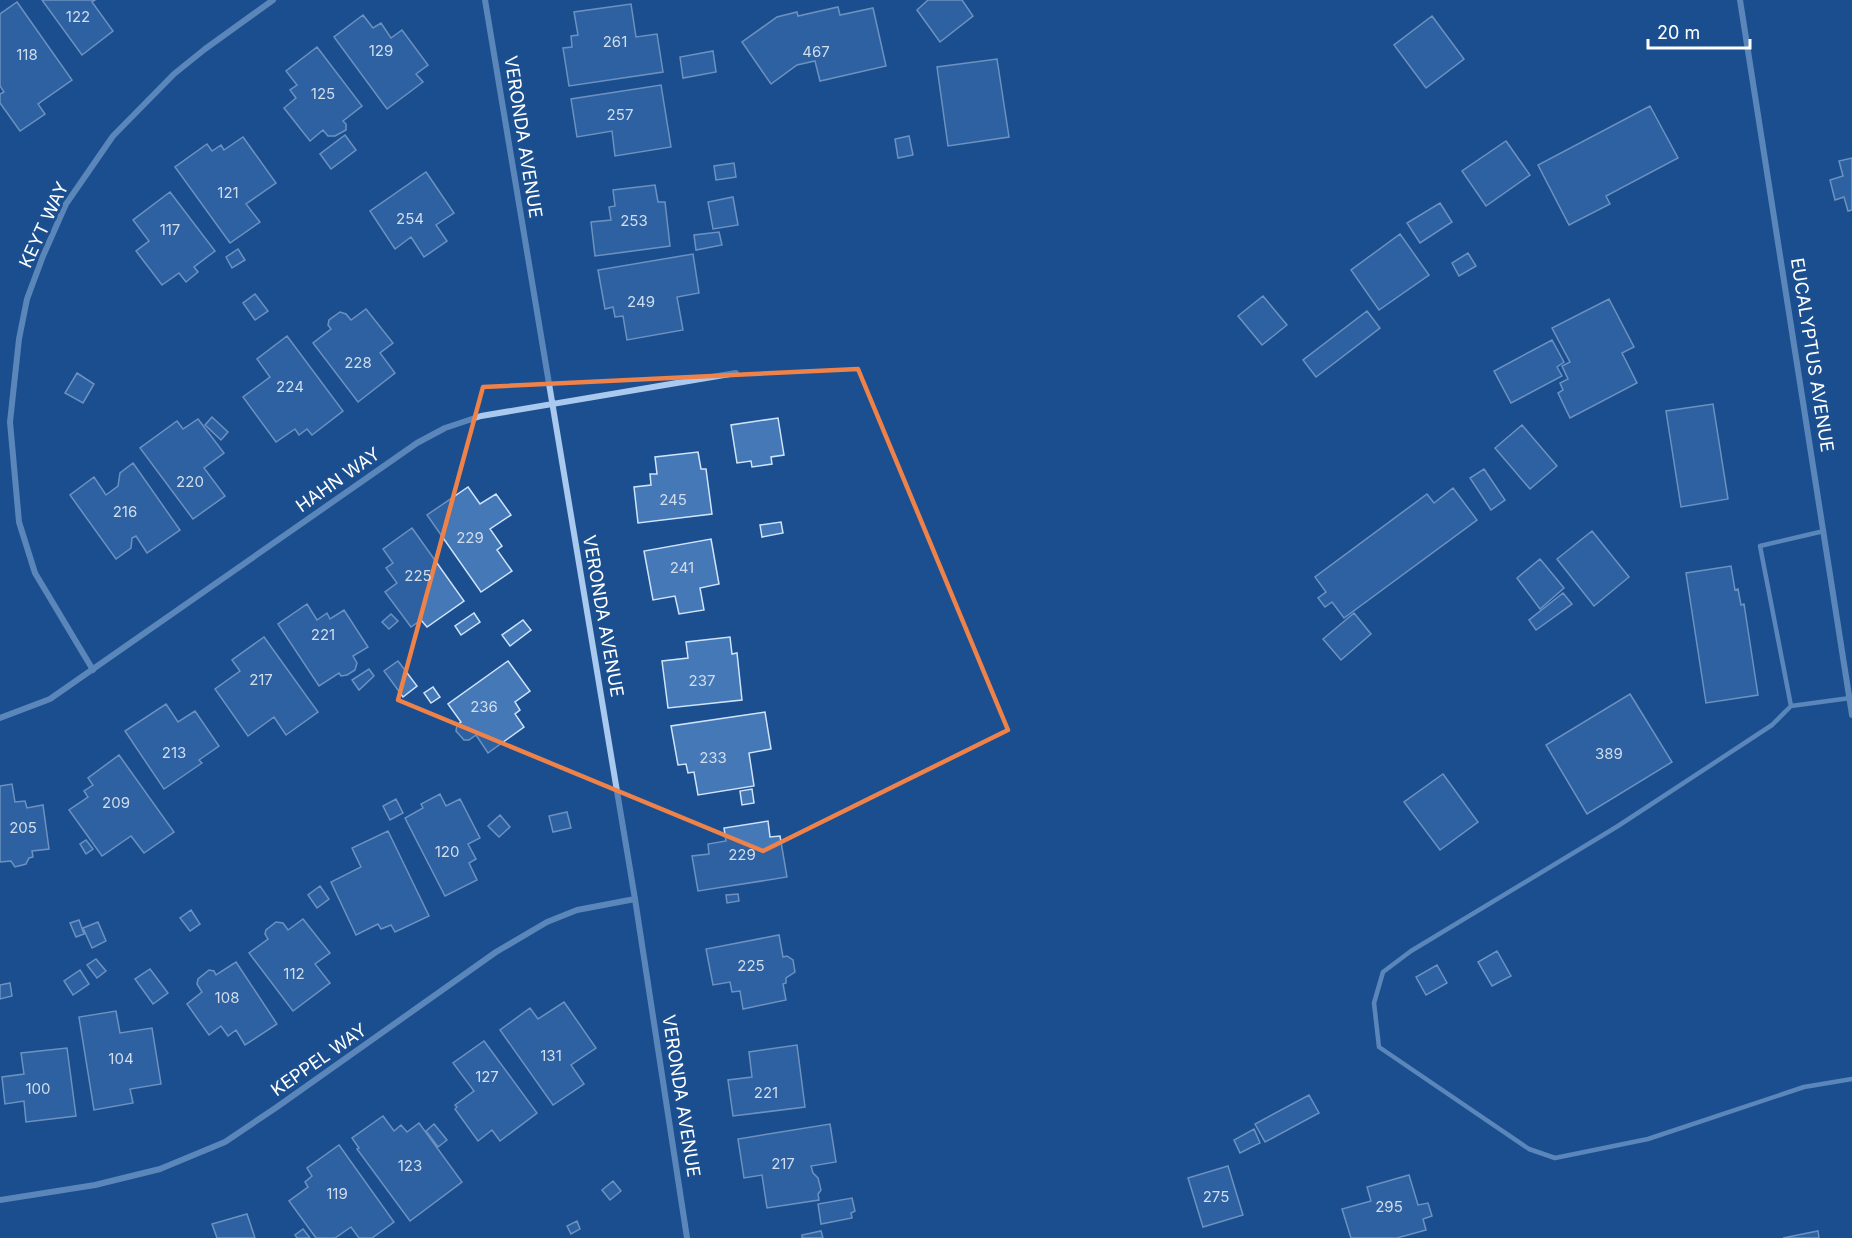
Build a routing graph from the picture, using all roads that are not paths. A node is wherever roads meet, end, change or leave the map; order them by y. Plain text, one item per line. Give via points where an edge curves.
1 (273, 0) edge
2 (485, 0) edge
3 (1740, 0) edge
4 (736, 373) dead end
5 (551, 404) junction
6 (1824, 531) junction
7 (93, 670) junction
8 (1850, 698) junction
9 (1791, 706) junction
10 (1852, 715) edge
11 (0, 718) edge
12 (635, 899) junction
13 (1852, 1079) edge
14 (0, 1200) edge
15 (687, 1238) edge

1 - 7 street, KEYT WAY via 174,74 113,136 66,204 27,299 10,422 19,522 35,573
2 - 5 street, VERONDA AVENUE
3 - 6 street, EUCALYPTUS AVENUE
4 - 5 street, HAHN WAY
5 - 7 street, HAHN WAY via 481,416 417,443
5 - 12 street, VERONDA AVENUE
6 - 8 street, EUCALYPTUS AVENUE
6 - 9 lane via 1760,546
7 - 11 street, HAHN WAY via 50,699
8 - 9 lane
8 - 10 street, EUCALYPTUS AVENUE
9 - 13 lane via 1772,725 1618,826 1411,951 1383,972 1374,1003 1378,1047 1529,1149 1555,1158 1648,1138 1804,1087
12 - 14 street, KEPPEL WAY via 576,910 496,952 225,1142 160,1169 95,1185
12 - 15 street, VERONDA AVENUE

